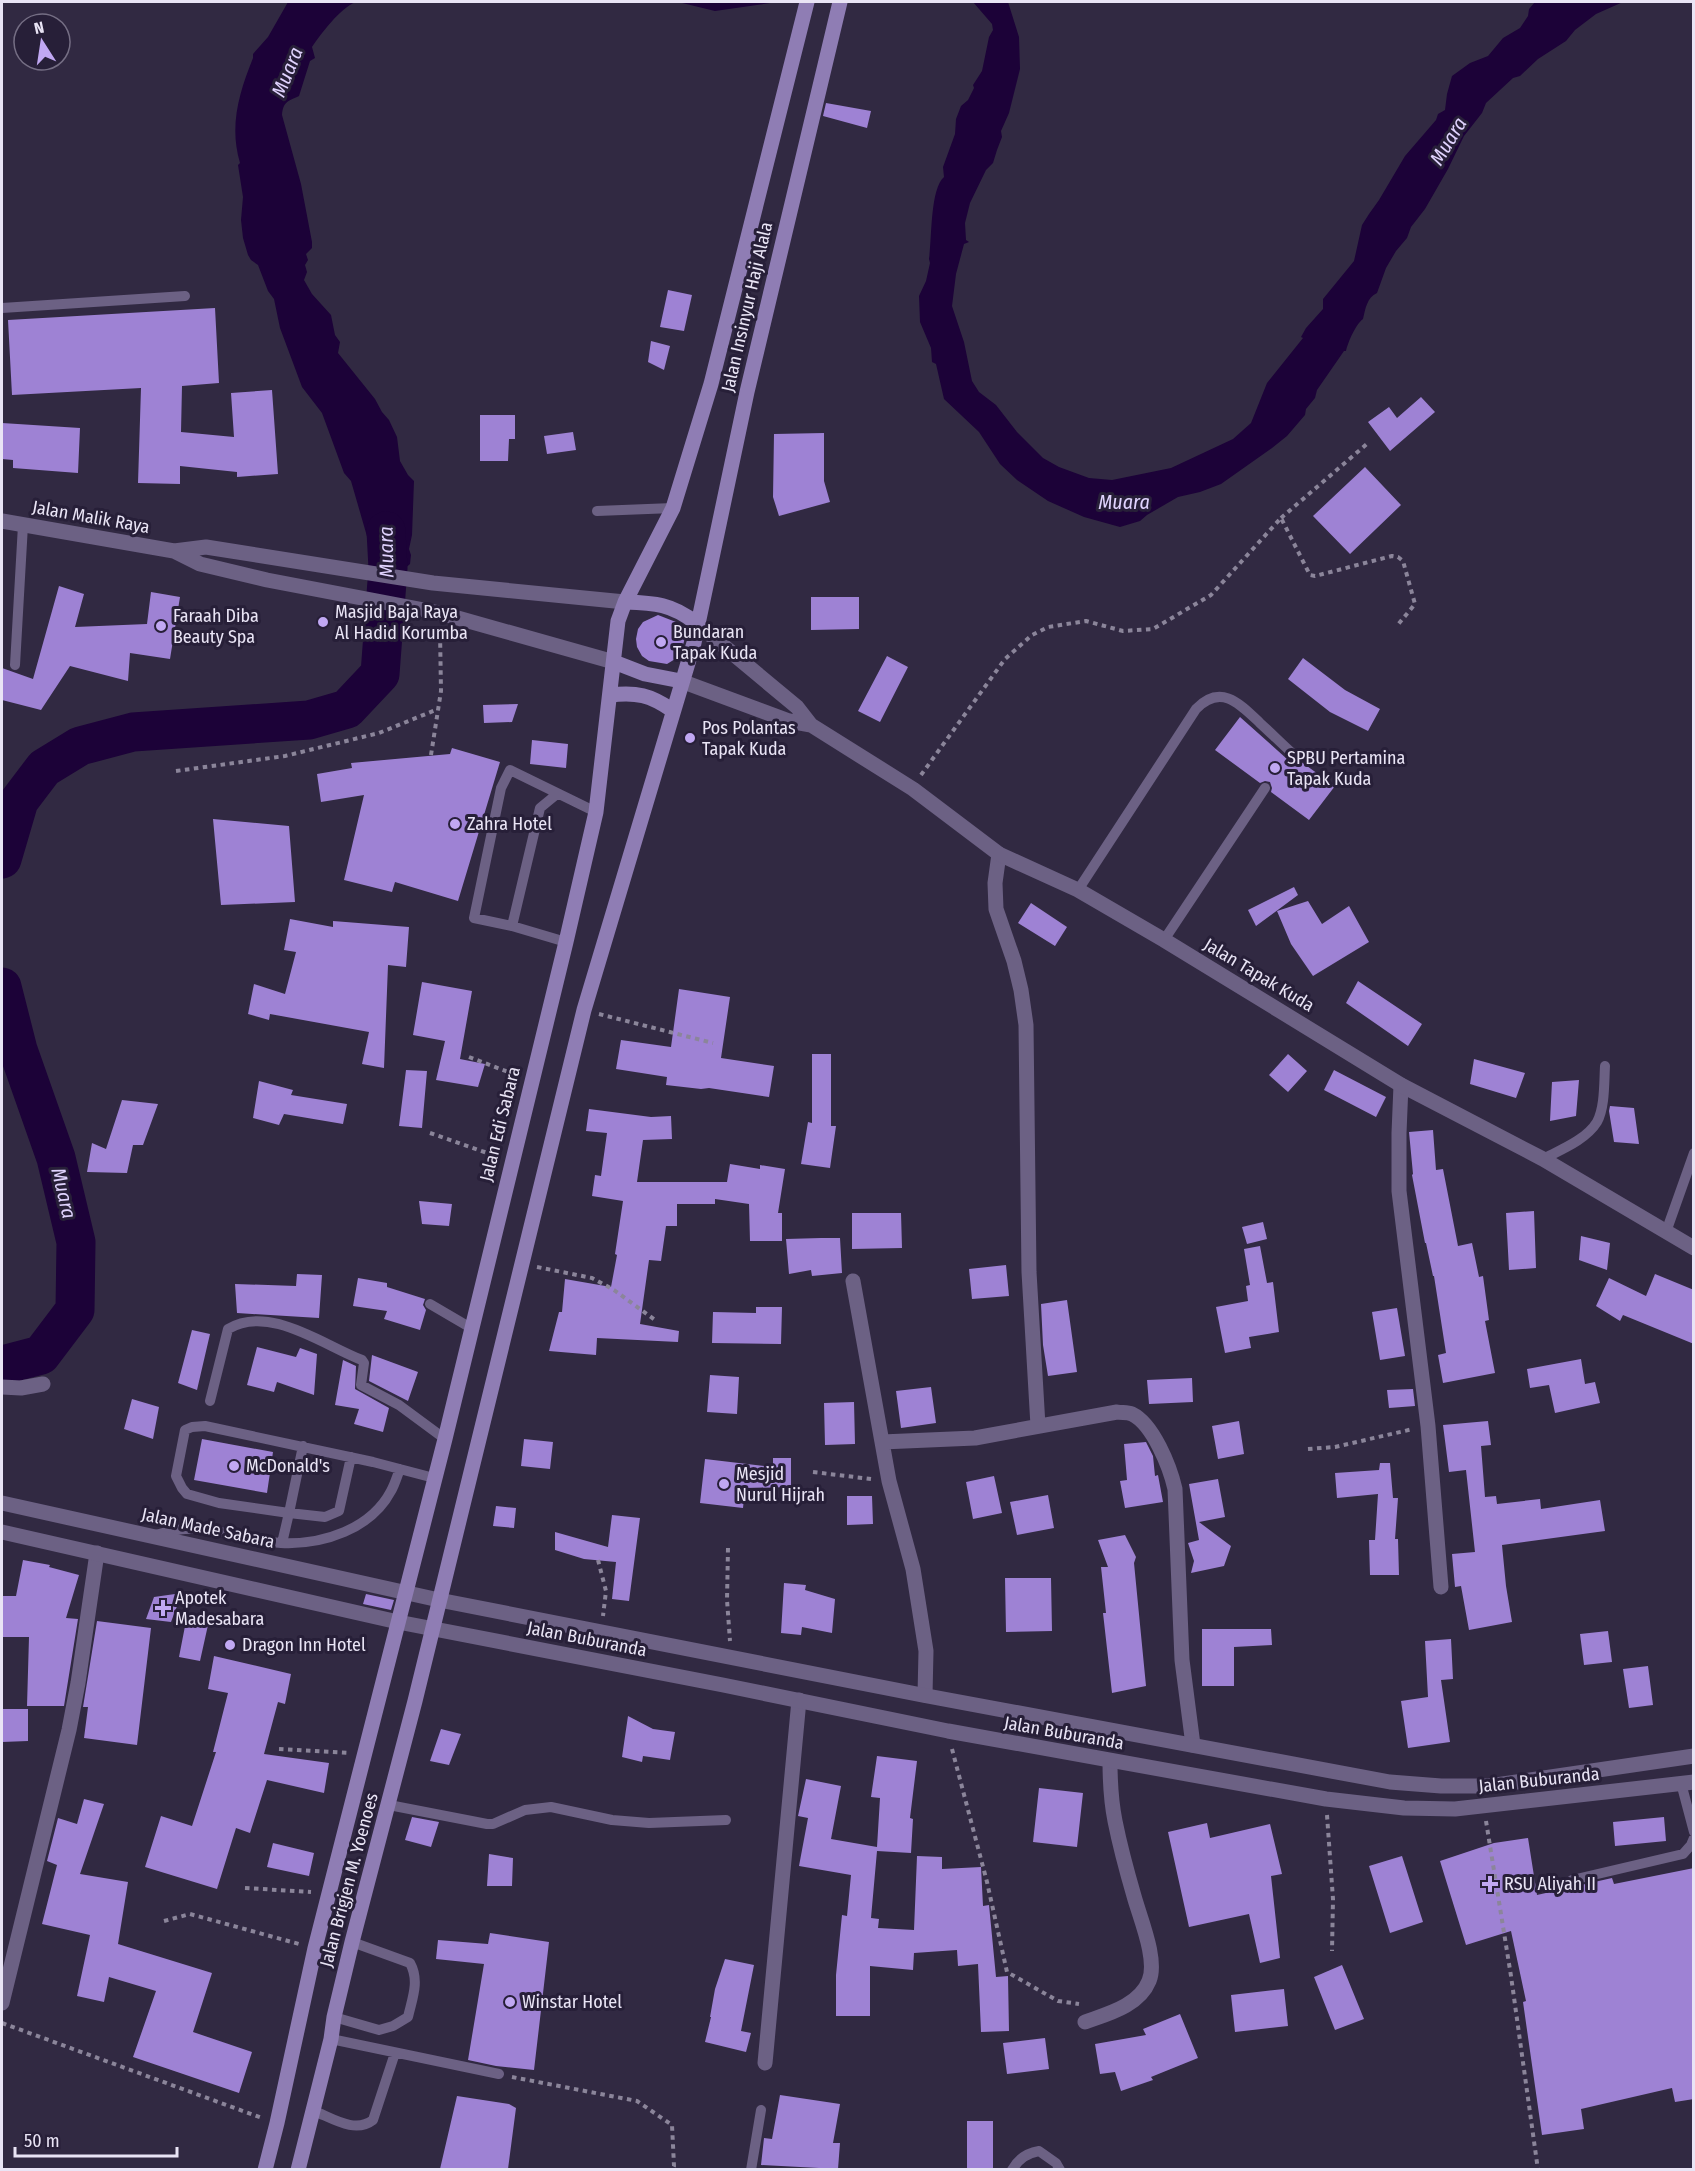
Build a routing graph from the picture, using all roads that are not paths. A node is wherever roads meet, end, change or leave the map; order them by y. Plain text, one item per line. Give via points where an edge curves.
1 (807, 2) edge
2 (840, 2) edge
3 (185, 296) dead end
4 (2, 308) edge
5 (673, 508) junction
6 (597, 511) dead end
7 (2, 521) edge
8 (23, 525) junction
9 (174, 551) junction
10 (625, 602) junction
11 (696, 623) junction
12 (614, 662) junction
13 (15, 665) dead end
14 (681, 681) junction
15 (610, 696) junction
16 (672, 710) junction
17 (811, 726) junction
18 (1292, 753) dead end
19 (1264, 788) dead end
20 (557, 794) junction
21 (596, 812) junction
22 (999, 854) junction
23 (1078, 890) junction
24 (512, 926) junction
25 (1164, 940) junction
26 (566, 942) junction
27 (1605, 1066) dead end
28 (1401, 1085) junction
29 (1694, 1153) edge
30 (1543, 1159) junction
31 (1666, 1232) junction
32 (1694, 1248) edge
33 (853, 1281) dead end
34 (430, 1304) dead end
35 (471, 1328) junction
36 (43, 1384) dead end
37 (2, 1387) edge
38 (210, 1401) dead end
39 (1038, 1426) junction
40 (445, 1438) junction
41 (882, 1442) junction
42 (303, 1446) junction
43 (351, 1457) junction
44 (400, 1469) junction
45 (434, 1478) junction
46 (2, 1503) edge
47 (289, 1513) junction
48 (2, 1532) edge
49 (152, 1536) junction
50 (282, 1543) junction
51 (97, 1553) junction
52 (1441, 1587) dead end
53 (405, 1592) junction
54 (439, 1600) junction
55 (398, 1622) junction
56 (432, 1629) junction
57 (925, 1695) junction
58 (798, 1700) junction
59 (1193, 1746) junction
60 (1694, 1756) edge
61 (1110, 1761) junction
62 (1688, 1782) edge
63 (389, 1805) junction
64 (726, 1820) dead end
65 (1694, 1832) edge
66 (1694, 1838) edge
67 (1572, 1881) dead end
68 (352, 1942) junction
69 (2, 2003) edge
70 (334, 2017) junction
71 (1085, 2022) dead end
72 (331, 2039) junction
73 (395, 2053) junction
74 (765, 2063) dead end
75 (499, 2074) road end
76 (760, 2110) dead end
77 (314, 2111) junction
78 (265, 2169) edge
79 (298, 2169) edge
80 (751, 2169) edge
81 (1012, 2169) edge
82 (1060, 2169) edge

1 - 5 main road, Jalan Insinyur Haji Alala via 711,384
2 - 11 main road, Jalan Insinyur Haji Alala
3 - 4 lane
5 - 6 lane
5 - 10 main road, Jalan Insinyur Haji Alala
7 - 8 street, Jalan Malik Raya
8 - 9 street, Jalan Malik Raya
8 - 13 lane
9 - 10 street via 206,547 433,583
9 - 12 street via 200,564 433,611
10 - 11 main road via 674,608
10 - 12 main road via 615,639
11 - 14 main road via 694,643
11 - 17 street, Jalan Tapak Kuda via 797,707
12 - 14 main road via 645,674
12 - 15 main road, Jalan Edi Sabara
14 - 16 main road
14 - 17 street, Jalan Tapak Kuda
15 - 16 main road via 629,693 654,698
15 - 21 main road, Jalan Edi Sabara
16 - 54 main road via 584,1010
17 - 22 street, Jalan Tapak Kuda via 913,789
18 - 23 lane via 1237,702 1221,697 1204,702
19 - 25 lane
20 - 21 lane
20 - 24 lane via 540,808
20 - 24 lane via 510,770 501,788 474,918
21 - 26 main road, Jalan Edi Sabara
22 - 23 street, Jalan Tapak Kuda
22 - 39 street via 996,909 1014,961 1026,1025 1029,1272
23 - 25 street, Jalan Tapak Kuda
24 - 26 lane
25 - 28 street, Jalan Tapak Kuda
26 - 35 main road, Jalan Edi Sabara
27 - 30 lane via 1596,1123 1577,1140
28 - 30 street, Jalan Tapak Kuda
28 - 52 street via 1399,1191 1428,1426
29 - 31 lane
30 - 31 street, Jalan Tapak Kuda
31 - 32 street, Jalan Tapak Kuda
33 - 41 street
34 - 35 lane
35 - 40 main road, Jalan Edi Sabara
36 - 37 street
38 - 40 lane via 228,1329 238,1322 254,1321 294,1328 362,1360 361,1385 399,1405
39 - 41 street via 975,1438
39 - 59 street via 1130,1413 1146,1426 1170,1469 1175,1488 1182,1660
40 - 45 main road, Jalan Edi Sabara
41 - 57 street via 921,1619 926,1651
42 - 43 lane
42 - 47 lane
42 - 47 lane via 205,1426 184,1430 176,1476 187,1494
43 - 44 lane
43 - 47 lane via 339,1511 325,1516
44 - 45 lane
44 - 50 lane via 391,1491 372,1516 351,1530 318,1540
45 - 53 main road, Jalan Edi Sabara
46 - 49 street, Jalan Made Sabara
47 - 50 lane
48 - 51 street
49 - 50 lane via 187,1528
49 - 53 street, Jalan Made Sabara
51 - 55 street
51 - 69 street via 69,1730
53 - 54 street, Jalan Made Sabara
53 - 55 main road, Jalan Edi Sabara
54 - 56 main road, Jalan Brigjen M. Yoenoes
54 - 57 street, Jalan Buburanda
55 - 56 street, Jalan Buburanda
55 - 78 main road, Jalan Brigjen M. Yoenoes via 315,1948
56 - 58 street, Jalan Buburanda
56 - 63 main road, Jalan Brigjen M. Yoenoes
57 - 59 street, Jalan Buburanda
58 - 61 street, Jalan Buburanda
58 - 74 street
59 - 60 street, Jalan Buburanda via 1390,1782 1442,1786 1489,1786
61 - 62 street, Jalan Buburanda via 1326,1799 1404,1808 1455,1809
61 - 71 street via 1115,1821 1147,1941 1151,1972 1149,1981 1131,2002
62 - 65 lane
63 - 64 lane via 487,1824 525,1810 551,1807 612,1820 649,1823
63 - 68 main road, Jalan Brigjen M. Yoenoes
66 - 67 lane via 1683,1854
68 - 70 main road, Jalan Brigjen M. Yoenoes
68 - 70 lane via 410,1964 416,1982 408,2017 379,2030
70 - 72 main road, Jalan Brigjen M. Yoenoes
72 - 73 lane
72 - 77 main road, Jalan Brigjen M. Yoenoes
73 - 75 lane
73 - 77 lane via 369,2123 354,2127
76 - 80 lane
77 - 79 main road, Jalan Brigjen M. Yoenoes
81 - 82 lane via 1026,2155 1039,2151

